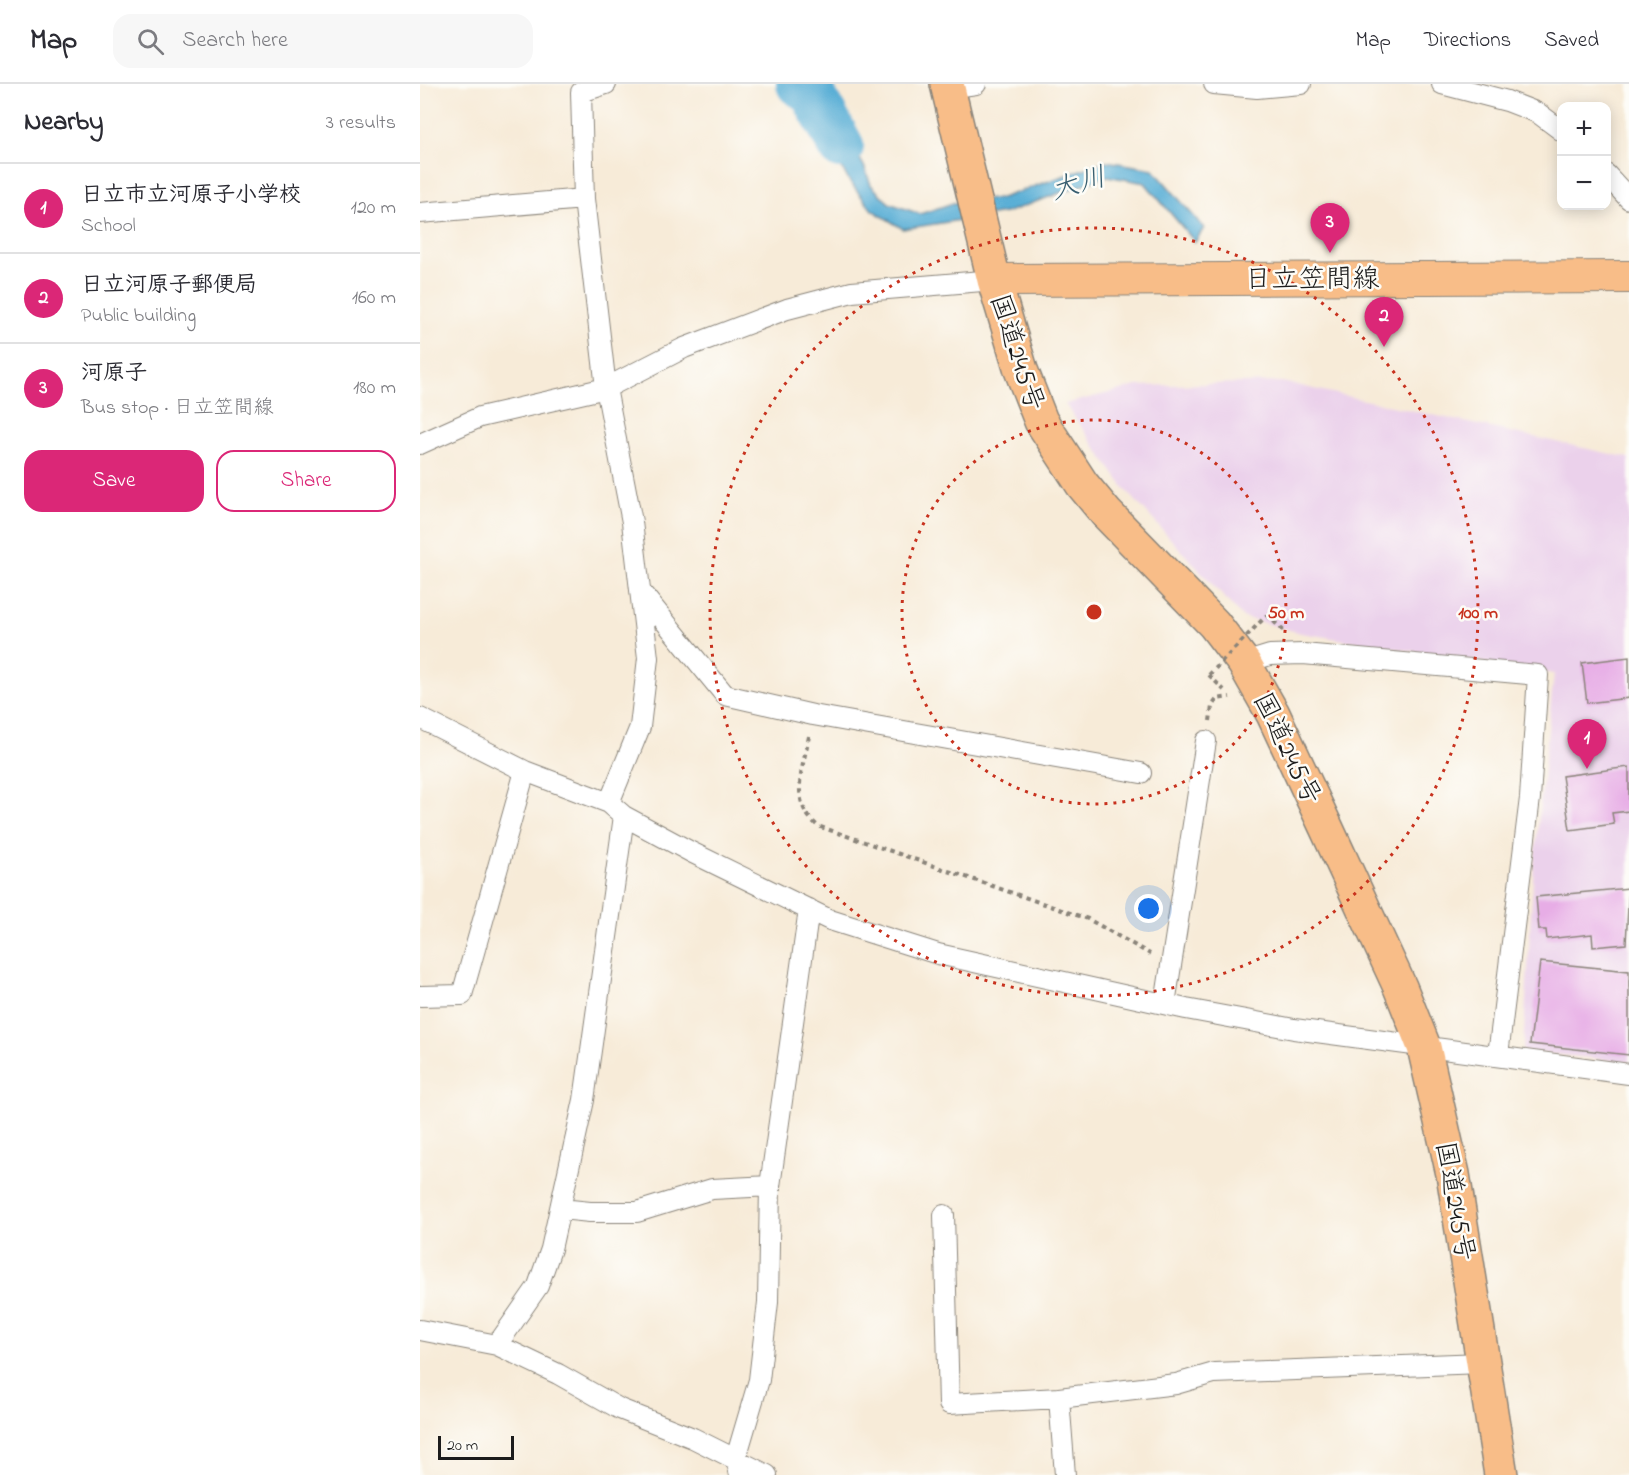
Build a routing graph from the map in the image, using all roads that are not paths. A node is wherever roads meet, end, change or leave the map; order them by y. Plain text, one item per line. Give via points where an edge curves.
1 (606, 84) edge
2 (1214, 84) edge
3 (1301, 84) edge
4 (1442, 84) edge
5 (957, 85) edge
6 (1507, 92) edge
7 (1557, 127) edge
8 (1611, 179) edge
9 (584, 199) junction
10 (1629, 199) edge
11 (420, 213) edge
12 (1629, 277) edge
13 (994, 280) junction
14 (606, 388) junction
15 (420, 444) edge
16 (640, 591) junction
17 (1244, 663) junction
18 (420, 718) edge
19 (1206, 741) road end
20 (525, 771) junction
21 (1141, 773) dead end
22 (617, 809) junction
23 (808, 909) junction
24 (420, 996) edge
25 (1165, 1005) junction
26 (1424, 1047) junction
27 (1497, 1055) junction
28 (1629, 1074) edge
29 (770, 1186) junction
30 (561, 1209) junction
31 (944, 1215) dead end
32 (420, 1330) edge
33 (497, 1345) junction
34 (1482, 1364) junction
35 (1059, 1398) junction
36 (738, 1466) edge
37 (767, 1475) edge
38 (1065, 1475) edge
39 (1501, 1475) edge

1 - 9 street via 581,92
2 - 3 street via 1257,88
4 - 6 street
5 - 13 highway, 国道245号
6 - 7 street
8 - 10 street
9 - 11 street
9 - 14 street
12 - 13 main road, 日立笠間線
13 - 14 street via 852,292 788,309 684,348
13 - 17 highway, 国道245号 via 1029,391 1059,452 1106,513 1214,624
14 - 15 street via 480,417
14 - 16 street via 632,522
16 - 21 street via 725,695 813,715
16 - 22 street via 648,658 640,727
17 - 26 highway, 国道245号 via 1326,826
17 - 27 street via 1270,655 1303,654 1538,675 1530,798
18 - 20 street
19 - 25 street
20 - 22 street
20 - 24 street via 462,995
22 - 23 street
22 - 30 street via 584,1100
23 - 25 street via 830,920 939,954
23 - 29 street
25 - 26 street via 1294,1029
26 - 27 street
26 - 34 highway, 国道245号 via 1453,1174
27 - 28 street
29 - 30 street via 712,1189 637,1212
29 - 36 street via 768,1302 759,1380
30 - 33 street via 538,1286
31 - 35 street via 949,1404
32 - 33 street
33 - 36 street
34 - 35 street via 1214,1373 1176,1384
34 - 39 highway, 国道245号
35 - 38 street
36 - 37 street

